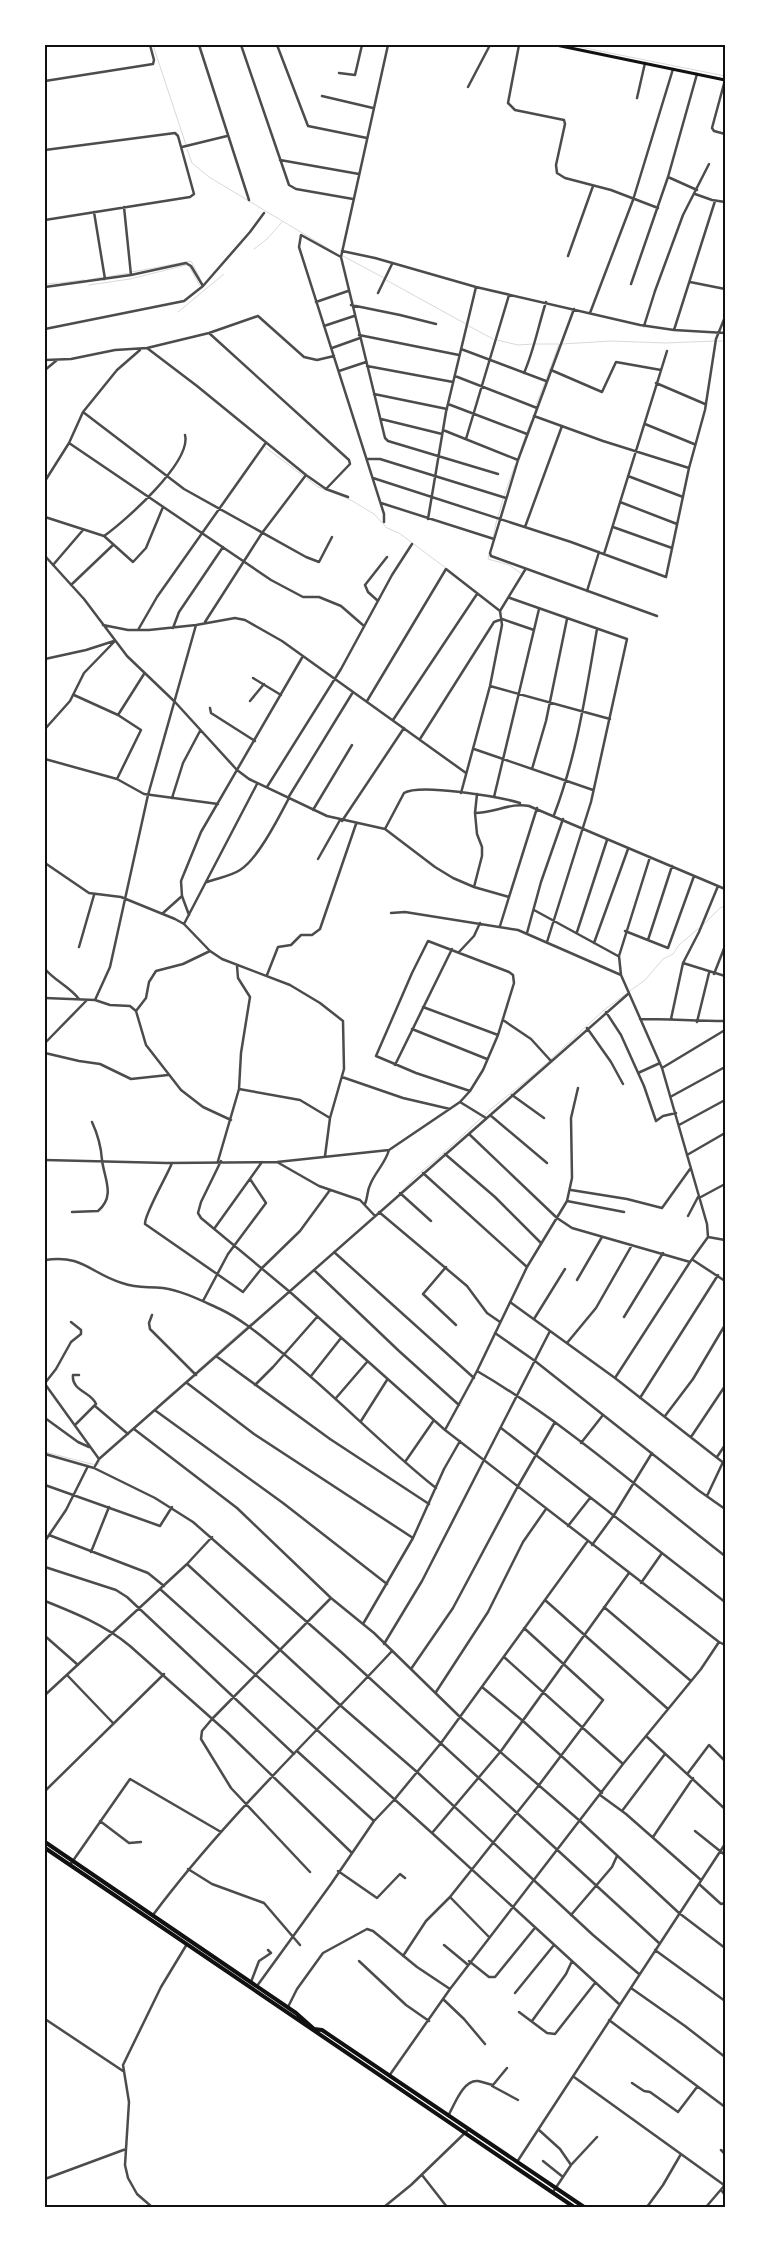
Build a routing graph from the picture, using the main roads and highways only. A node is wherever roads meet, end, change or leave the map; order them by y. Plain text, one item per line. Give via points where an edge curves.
1 (556, 45) edge
2 (725, 80) edge
3 (45, 1842) edge
4 (45, 1848) edge
5 (71, 1863) junction
6 (429, 2105) junction
7 (467, 2131) junction
8 (554, 2190) junction
9 (574, 2207) edge
10 (584, 2207) edge

1 - 2 main road
3 - 5 main road
4 - 5 main road
5 - 6 main road
5 - 6 main road via 153,1914 288,2007 314,2029 322,2030
6 - 7 main road
6 - 7 main road
7 - 8 main road
7 - 8 main road
8 - 9 main road
8 - 10 main road

